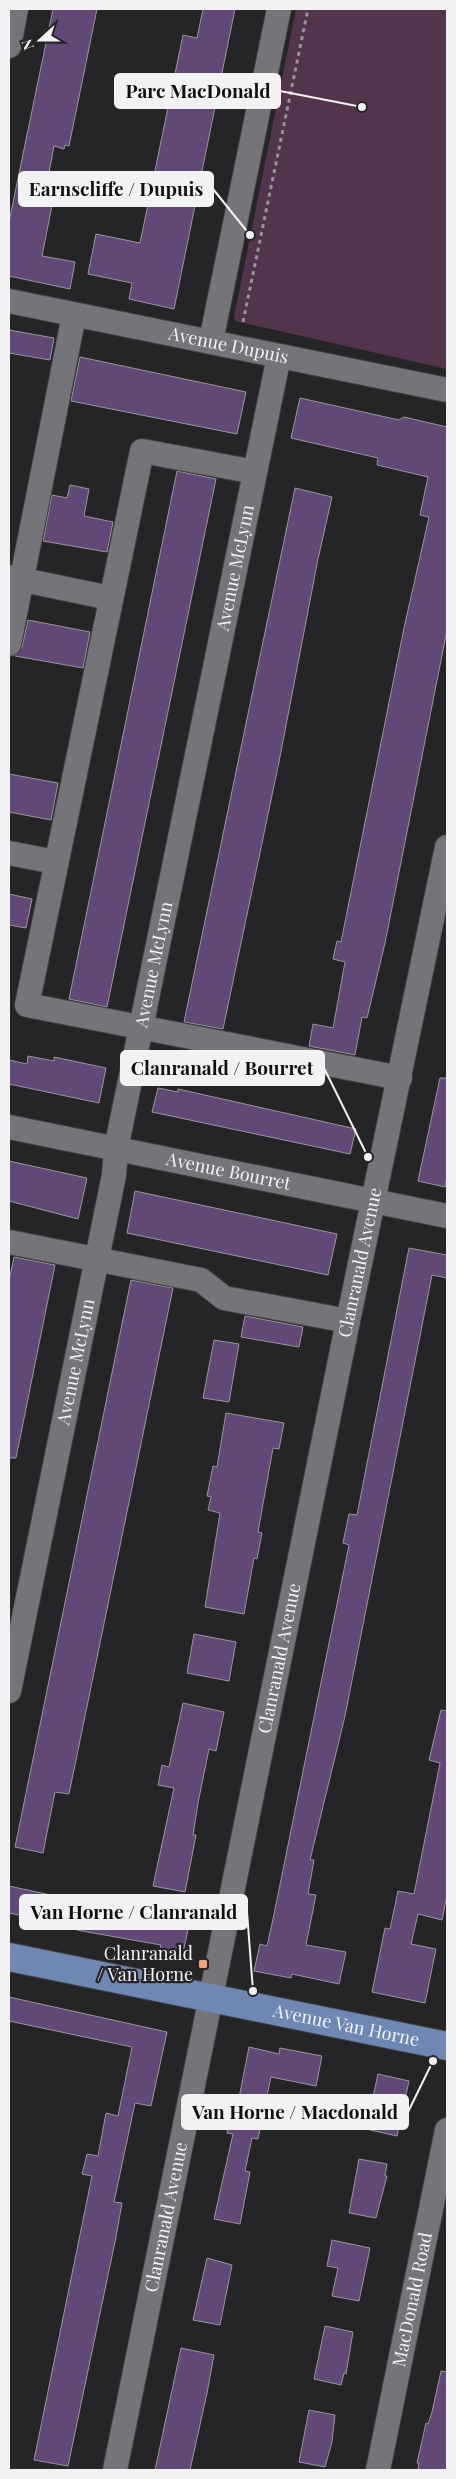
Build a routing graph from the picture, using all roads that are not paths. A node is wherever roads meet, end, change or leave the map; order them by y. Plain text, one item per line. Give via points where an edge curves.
1 (16, 9) edge
2 (279, 9) edge
3 (9, 46) edge
4 (9, 301) edge
5 (74, 316) junction
6 (211, 340) junction
7 (279, 356) junction
8 (447, 390) edge
9 (255, 472) junction
10 (15, 578) edge
11 (110, 598) junction
12 (9, 644) edge
13 (447, 847) edge
14 (9, 853) edge
15 (55, 862) junction
16 (142, 1028) junction
17 (400, 1078) junction
18 (9, 1127) edge
19 (116, 1149) junction
20 (374, 1201) junction
21 (447, 1216) edge
22 (9, 1242) edge
23 (97, 1258) junction
24 (348, 1322) junction
25 (13, 1643) edge
26 (9, 1691) edge
27 (9, 1958) edge
28 (211, 2000) junction
29 (447, 2046) edge
30 (447, 2130) edge
31 (115, 2470) edge
32 (378, 2470) edge

1 - 3 street
2 - 6 street
4 - 5 street, Avenue Dupuis
5 - 6 street, Avenue Dupuis
5 - 10 street
6 - 7 street, Avenue Dupuis
7 - 8 street, Avenue Dupuis
7 - 9 street, Avenue McLynn
9 - 11 street via 142,451
9 - 16 street, Avenue McLynn
10 - 11 street
10 - 12 street
11 - 15 street
13 - 17 street, Clanranald Avenue
14 - 15 street
15 - 16 street via 27,1005
16 - 17 street
16 - 19 street, Avenue McLynn
17 - 20 street, Clanranald Avenue
18 - 19 street, Avenue Bourret
19 - 20 street, Avenue Bourret
19 - 23 street, Avenue McLynn
20 - 21 street, Avenue Bourret
20 - 24 street, Clanranald Avenue
22 - 23 street
23 - 24 street via 201,1280 224,1298
23 - 25 street, Avenue McLynn
24 - 28 street, Clanranald Avenue
25 - 26 street, Avenue McLynn
27 - 28 main road, Avenue Van Horne
28 - 29 main road, Avenue Van Horne
28 - 31 street, Clanranald Avenue
30 - 32 street, MacDonald Road

